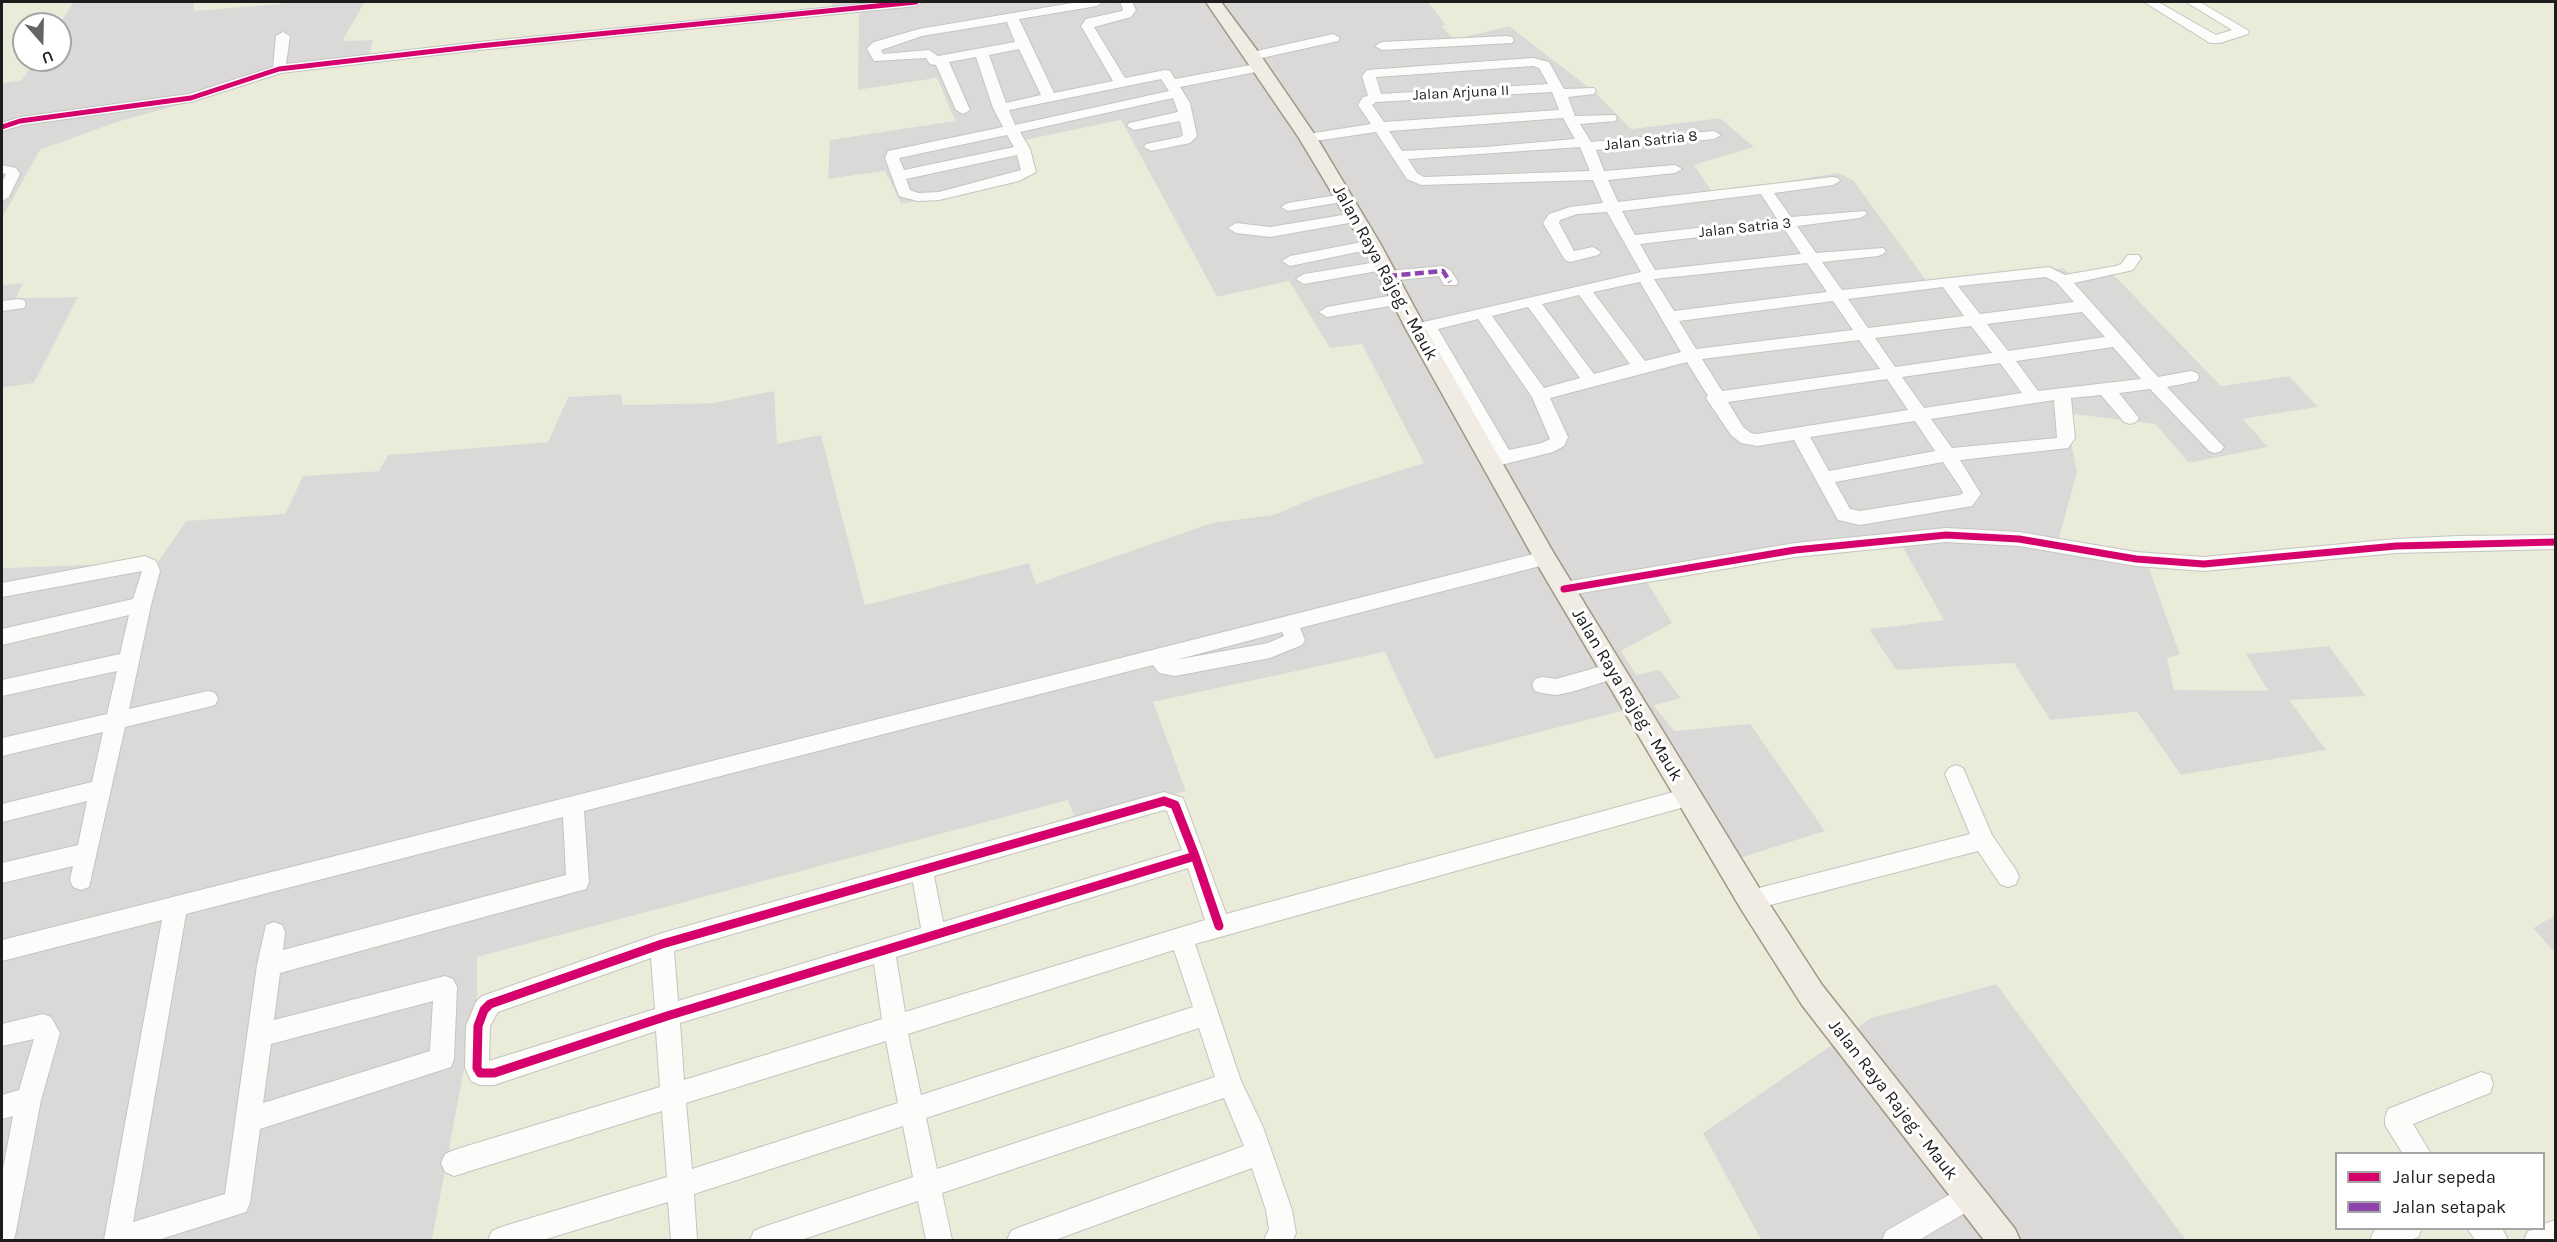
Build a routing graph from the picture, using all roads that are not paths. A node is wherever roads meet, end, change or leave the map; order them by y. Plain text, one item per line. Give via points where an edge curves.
1 (916, 2) edge
2 (1097, 2) edge
3 (1126, 2) edge
4 (1213, 2) edge
5 (2150, 2) edge
6 (2192, 2) edge
7 (1012, 18) junction
8 (283, 36) dead end
9 (1333, 38) dead end
10 (1506, 40) dead end
11 (1472, 42) junction
12 (1023, 44) junction
13 (1382, 46) dead end
14 (981, 52) junction
15 (941, 60) junction
16 (1257, 62) junction
17 (1480, 66) junction
18 (279, 69) junction
19 (1120, 82) junction
20 (1175, 89) junction
21 (1558, 91) junction
22 (1588, 92) dead end
23 (1049, 98) junction
24 (1371, 100) junction
25 (1000, 108) junction
26 (963, 110) dead end
27 (1186, 115) junction
28 (1569, 118) junction
29 (1610, 118) dead end
30 (1134, 126) dead end
31 (2, 127) edge
32 (1379, 127) junction
33 (1011, 129) junction
34 (1714, 135) dead end
35 (1308, 138) junction
36 (1585, 145) junction
37 (1151, 147) dead end
38 (1023, 149) junction
39 (1398, 155) junction
40 (2, 169) edge
41 (1675, 169) dead end
42 (1597, 174) junction
43 (898, 176) junction
44 (1833, 181) dead end
45 (1765, 190) junction
46 (2, 197) edge
47 (1288, 207) dead end
48 (1612, 207) junction
49 (1349, 208) junction
50 (1860, 214) dead end
51 (1788, 223) junction
52 (1236, 228) dead end
53 (1630, 240) junction
54 (1372, 245) junction
55 (1878, 251) dead end
56 (1593, 252) dead end
57 (1812, 258) junction
58 (2133, 258) dead end
59 (1290, 261) dead end
60 (1386, 271) junction
61 (1648, 276) junction
62 (1304, 279) dead end
63 (2063, 280) junction
64 (1450, 282) dead end
65 (1947, 282) junction
66 (1583, 289) junction
67 (1840, 296) junction
68 (1400, 299) junction
69 (1532, 301) junction
70 (18, 304) dead end
71 (2, 306) edge
72 (2087, 306) junction
73 (1327, 312) dead end
74 (1482, 314) junction
75 (1669, 317) junction
76 (1977, 320) junction
77 (1422, 328) junction
78 (1863, 333) junction
79 (2117, 341) junction
80 (1692, 355) junction
81 (2005, 357) junction
82 (1641, 367) junction
83 (1891, 373) junction
84 (2191, 377) dead end
85 (1591, 382) junction
86 (2154, 383) junction
87 (2106, 389) junction
88 (2062, 394) junction
89 (1540, 395) junction
90 (2034, 397) junction
91 (1715, 398) junction
92 (1919, 414) junction
93 (2130, 418) dead end
94 (1799, 433) junction
95 (2215, 447) dead end
96 (1947, 455) junction
97 (1497, 460) junction
98 (1824, 478) junction
99 (2556, 542) edge
100 (1545, 558) junction
101 (1564, 589) junction
102 (2, 590) edge
103 (141, 605) junction
104 (2, 637) edge
105 (130, 660) junction
106 (1613, 671) junction
107 (1542, 685) dead end
108 (2, 688) edge
109 (208, 699) dead end
110 (117, 720) junction
111 (2, 747) edge
112 (1956, 774) dead end
113 (101, 789) junction
114 (1688, 797) junction
115 (573, 805) junction
116 (2, 813) edge
117 (1983, 840) junction
118 (86, 852) junction
119 (1195, 856) junction
120 (922, 871) junction
121 (2, 873) edge
122 (2008, 877) dead end
123 (81, 880) dead end
124 (1751, 900) junction
125 (176, 905) junction
126 (1219, 926) junction
127 (274, 932) dead end
128 (934, 936) junction
129 (1182, 939) junction
130 (662, 944) junction
131 (2, 950) edge
132 (884, 950) junction
133 (269, 965) junction
134 (1207, 1014) junction
135 (667, 1016) junction
136 (895, 1027) junction
137 (2, 1035) edge
138 (260, 1035) junction
139 (1230, 1084) junction
140 (2481, 1084) dead end
141 (673, 1096) junction
142 (29, 1100) junction
143 (2, 1107) edge
144 (912, 1110) junction
145 (248, 1120) junction
146 (2418, 1152) edge
147 (1259, 1154) junction
148 (454, 1163) dead end
149 (927, 1185) junction
150 (680, 1186) junction
151 (7, 1188) edge
152 (1968, 1197) junction
153 (2405, 1230) edge
154 (2482, 1230) edge
155 (2556, 1233) edge
156 (2, 1236) edge
157 (117, 1240) edge
158 (501, 1240) edge
159 (684, 1240) edge
160 (763, 1240) edge
161 (939, 1240) edge
162 (1020, 1240) edge
163 (1277, 1240) edge
164 (1895, 1240) edge
165 (2004, 1240) edge
166 (2383, 1240) edge
167 (2495, 1240) edge
168 (2537, 1240) edge

1 - 18 street
2 - 7 street
3 - 19 street via 1130,10 1126,14 1086,26
4 - 16 main road, Jalan Raya Rajeg - Mauk
5 - 6 street via 2216,40 2243,31
7 - 12 street
7 - 15 street via 919,33 874,50 880,58 929,54 933,60
8 - 18 street
9 - 16 street
10 - 11 street
11 - 13 street
11 - 17 street
12 - 14 street
12 - 23 street
14 - 15 street
14 - 25 street
15 - 26 street
16 - 20 street
16 - 35 main road, Jalan Raya Rajeg - Mauk
17 - 21 street via 1541,64
17 - 24 street via 1372,73
18 - 31 street via 190,98 20,121
19 - 20 street via 1165,74
19 - 23 street
20 - 27 street
20 - 33 street
21 - 22 street, Jalan Arjuna II
21 - 24 street, Jalan Arjuna II
21 - 28 street
23 - 25 street
24 - 32 street
25 - 33 street
27 - 30 street
27 - 37 street via 1190,138
28 - 29 street
28 - 32 street
28 - 36 street
32 - 35 street
32 - 39 street
33 - 38 street
33 - 43 street via 893,154
34 - 36 street, Jalan Satria 8
35 - 49 main road, Jalan Raya Rajeg - Mauk
36 - 39 street, Jalan Satria 8
36 - 42 street
38 - 43 street
38 - 43 street via 1029,167 1025,175 939,196 904,193
39 - 42 street via 1420,181
40 - 46 street via 13,174
41 - 42 street
42 - 48 street
44 - 45 street
45 - 48 street
45 - 51 street
47 - 49 street
48 - 53 street
48 - 56 street via 1564,212 1552,220 1569,257
49 - 52 street via 1270,232
49 - 54 main road, Jalan Raya Rajeg - Mauk
50 - 51 street, Jalan Satria 3
51 - 53 street, Jalan Satria 3
51 - 57 street
53 - 61 street
54 - 59 street
54 - 60 main road, Jalan Raya Rajeg - Mauk
55 - 57 street
57 - 61 street
57 - 67 street
58 - 63 street via 2120,270
60 - 62 street
60 - 64 street via 1443,271
60 - 68 main road, Jalan Raya Rajeg - Mauk
61 - 66 street
61 - 75 street
63 - 65 street via 2046,272
63 - 72 street
65 - 67 street
65 - 76 street
66 - 69 street
66 - 82 street
67 - 75 street
67 - 78 street
68 - 73 street
68 - 77 main road, Jalan Raya Rajeg - Mauk
69 - 74 street
69 - 85 street
70 - 71 street
72 - 76 street
72 - 79 street
74 - 77 street
74 - 89 street
75 - 80 street
76 - 78 street
76 - 81 street
77 - 97 main road, Jalan Raya Rajeg - Mauk
78 - 80 street
78 - 83 street
79 - 81 street
79 - 86 street
80 - 82 street
80 - 91 street
81 - 83 street
81 - 90 street
82 - 85 street
83 - 91 street
83 - 92 street
84 - 86 street
85 - 89 street
86 - 87 street
86 - 95 street
87 - 88 street
87 - 93 street
88 - 90 street
88 - 96 street via 2066,438 2062,444
89 - 97 street via 1558,442
90 - 92 street
91 - 94 street via 1746,439
92 - 94 street
92 - 96 street
94 - 98 street
96 - 98 street
96 - 98 street via 1972,494 1956,504 1851,518 1840,511
97 - 100 main road, Jalan Raya Rajeg - Mauk
99 - 101 street via 2427,544 2204,564 2136,559 2019,539 1946,535 1796,550
100 - 101 main road, Jalan Raya Rajeg - Mauk
100 - 115 street
101 - 106 main road, Jalan Raya Rajeg - Mauk
102 - 103 street via 145,562 151,571
103 - 104 street
103 - 105 street
105 - 108 street
105 - 110 street
106 - 107 street via 1556,687
106 - 114 main road, Jalan Raya Rajeg - Mauk
109 - 110 street
110 - 111 street
110 - 113 street
112 - 117 street
113 - 116 street
113 - 118 street
114 - 124 main road, Jalan Raya Rajeg - Mauk
114 - 126 street
115 - 125 street
115 - 133 street via 578,882
117 - 122 street
117 - 124 street
118 - 121 street
118 - 123 street
119 - 120 street via 1175,805 1168,800
119 - 126 street
119 - 128 street
120 - 128 street
120 - 130 street
124 - 152 main road, Jalan Raya Rajeg - Mauk via 1812,995
125 - 131 street
125 - 157 street
126 - 129 street
127 - 133 street
128 - 132 street
129 - 134 street
129 - 136 street
130 - 135 street
130 - 135 street via 490,1004 477,1026 477,1068 480,1073 494,1073
132 - 135 street
132 - 136 street
133 - 138 street
134 - 139 street
134 - 144 street
135 - 141 street
136 - 141 street
136 - 144 street
137 - 142 street via 43,1024 47,1028
138 - 145 street
138 - 145 street via 445,987 442,1059
139 - 147 street
139 - 149 street
140 - 146 street via 2397,1118
141 - 148 street
141 - 150 street
142 - 143 street
142 - 151 street
144 - 149 street
144 - 150 street
145 - 157 street via 237,1203
147 - 162 street
147 - 163 street via 1282,1224
149 - 160 street
149 - 161 street
150 - 158 street
150 - 159 street
151 - 156 street
152 - 164 street
152 - 165 main road, Jalan Raya Rajeg - Mauk
153 - 166 street
154 - 167 street
155 - 168 street

